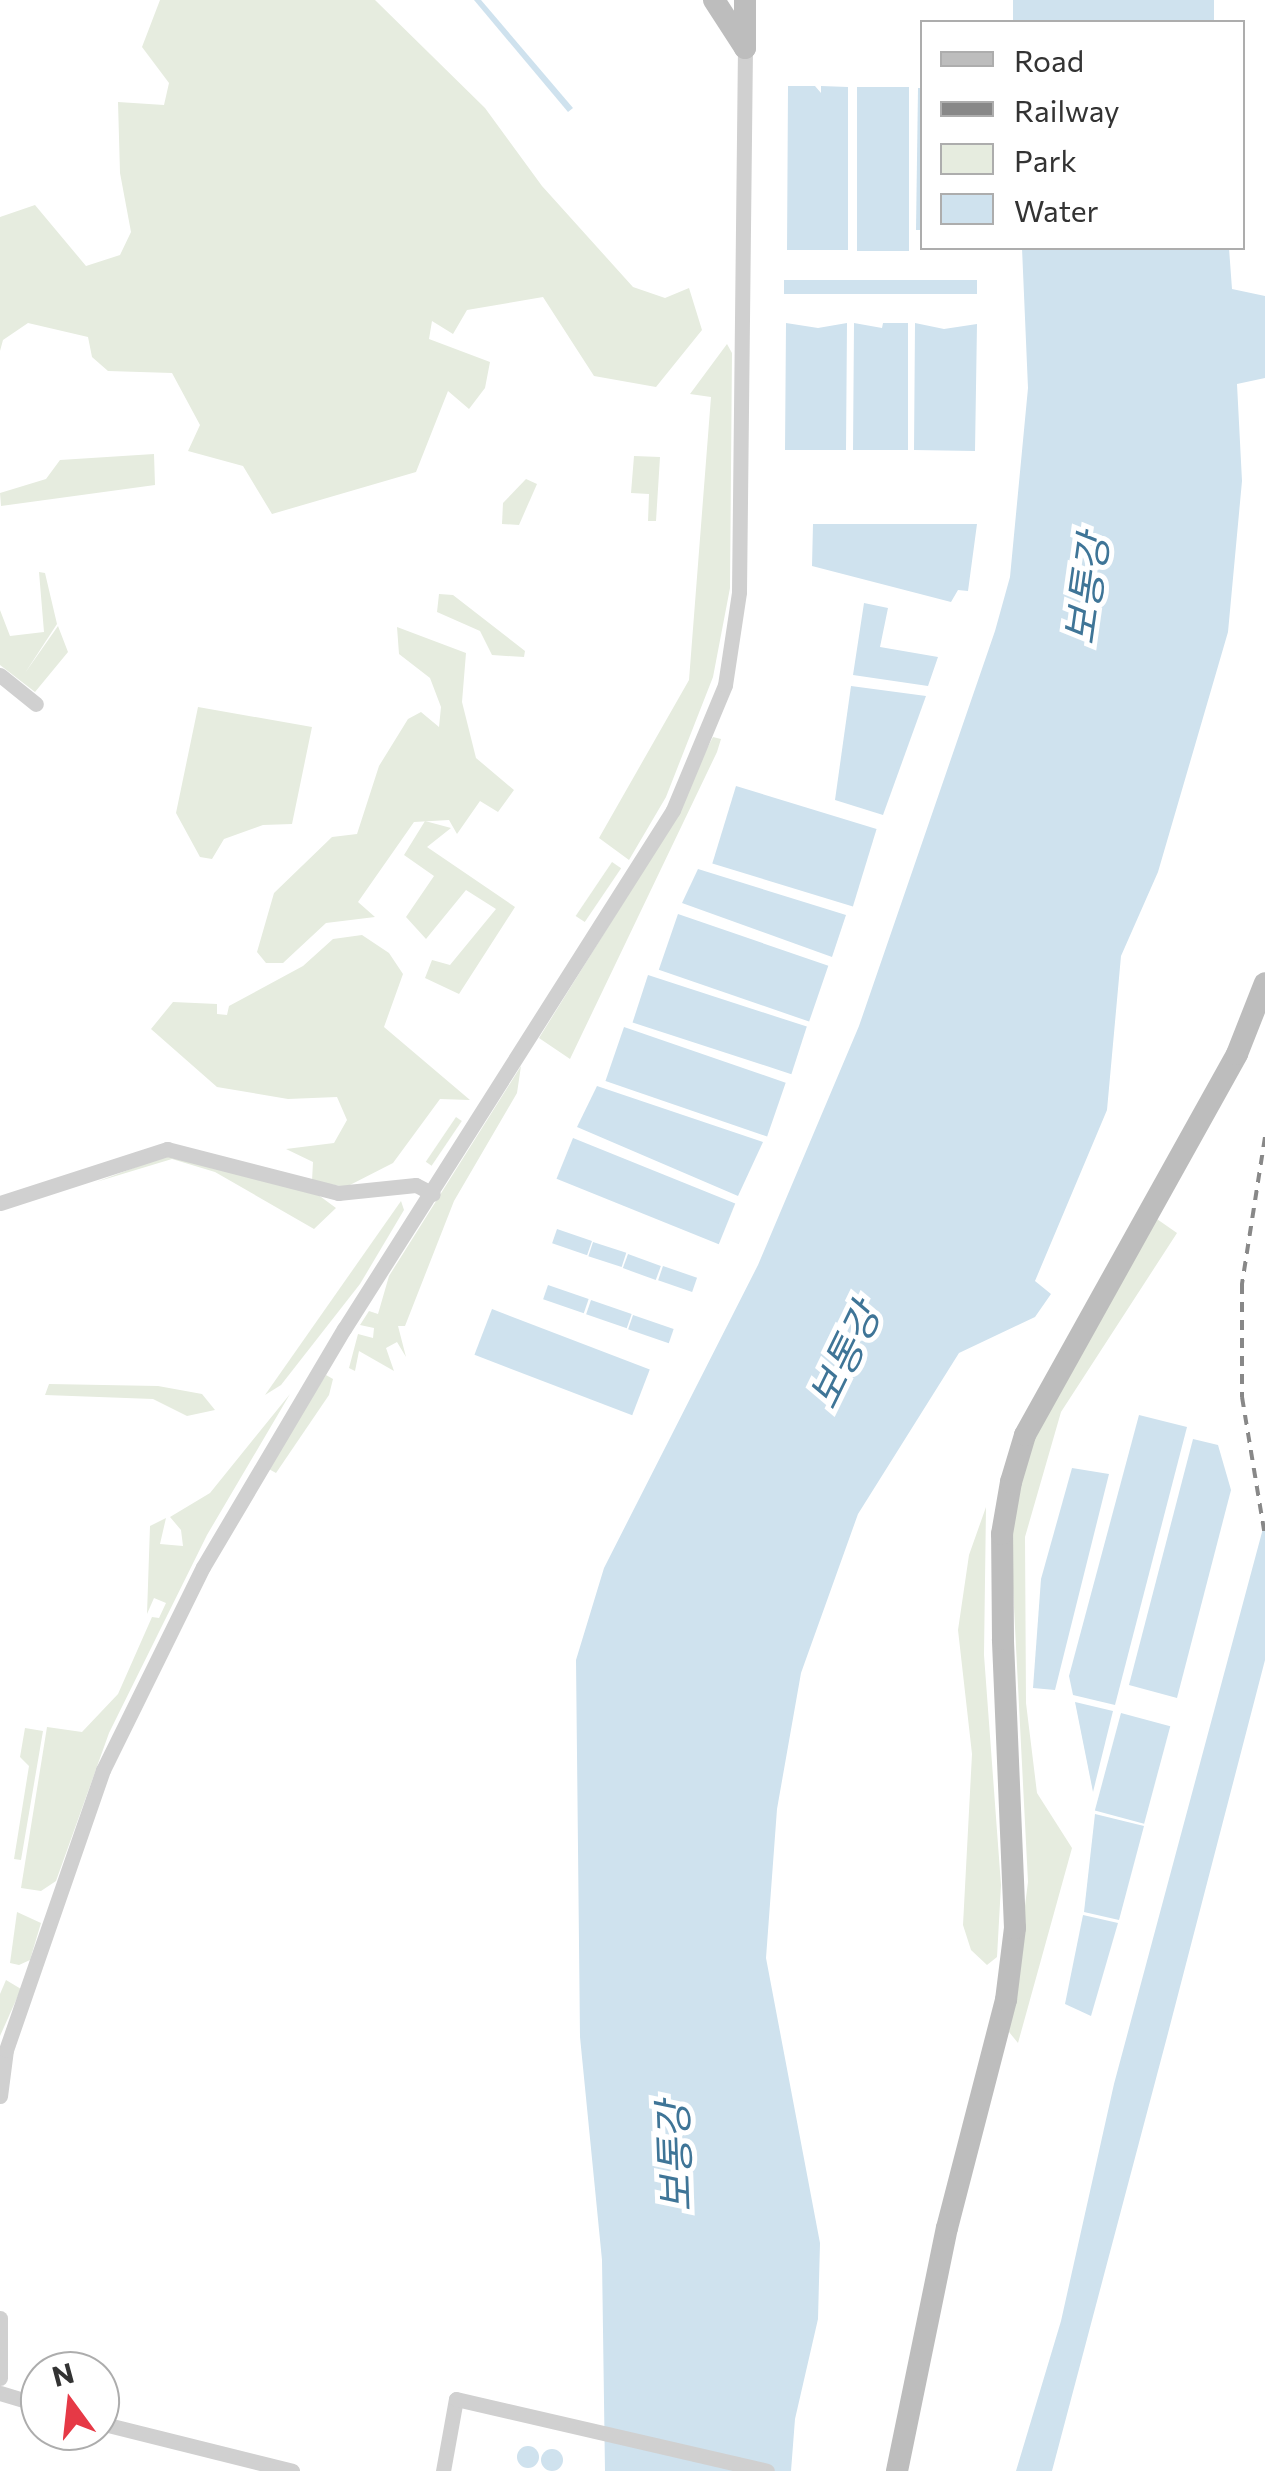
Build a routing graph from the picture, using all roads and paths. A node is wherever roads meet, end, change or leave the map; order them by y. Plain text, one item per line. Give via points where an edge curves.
1 (714, 0) edge
2 (746, 0) edge
3 (745, 48) junction
4 (0, 675) edge
5 (36, 704) dead end
6 (1265, 983) edge
7 (433, 1194) junction
8 (0, 1203) edge
9 (3, 2051) edge
10 (0, 2096) edge
11 (0, 2318) edge
12 (0, 2378) edge
13 (120, 2427) edge
14 (292, 2471) edge
15 (443, 2471) edge
16 (767, 2471) edge
17 (897, 2471) edge

1 - 3 main road
2 - 3 main road
3 - 7 street via 739,592 725,685 673,810
4 - 5 street
6 - 17 main road via 1238,1054 1025,1434 1010,1482 1002,1534 1003,1639 1015,1928 1006,2000 947,2228
7 - 8 street via 416,1185 338,1192 167,1148
7 - 9 street via 221,1534 118,1734
9 - 10 street
11 - 12 street
13 - 14 street
15 - 16 street via 456,2398

